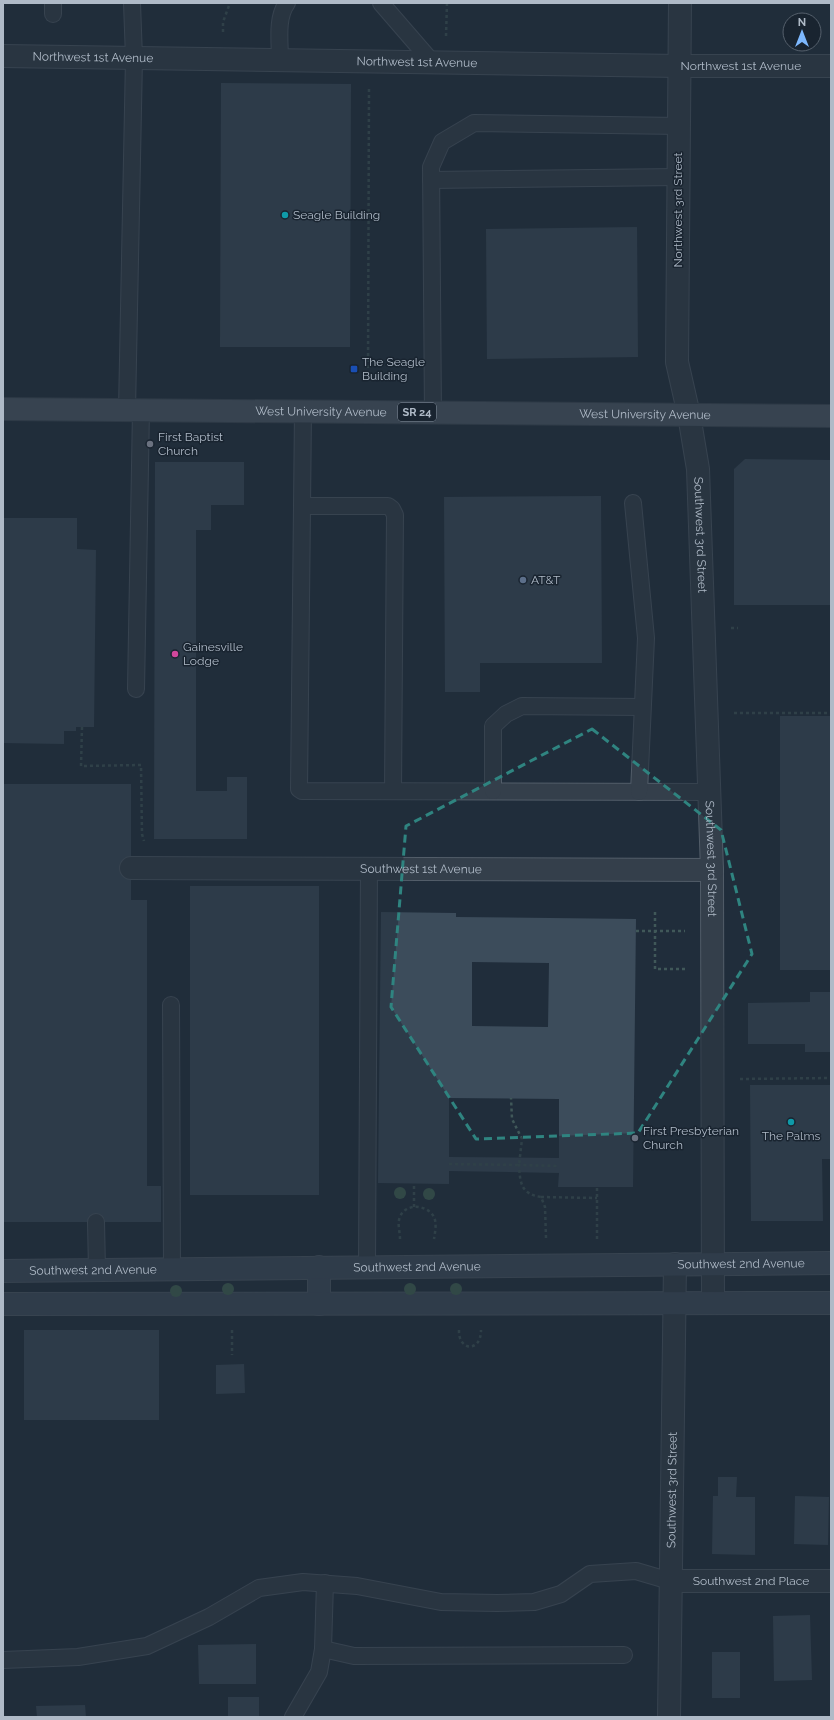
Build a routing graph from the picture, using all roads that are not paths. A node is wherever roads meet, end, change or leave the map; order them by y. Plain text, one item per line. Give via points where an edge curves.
1 (132, 3) edge
2 (287, 3) edge
3 (381, 3) edge
4 (680, 3) edge
5 (3, 56) edge
6 (134, 58) junction
7 (280, 60) junction
8 (432, 62) junction
9 (679, 66) junction
10 (831, 66) edge
11 (679, 126) junction
12 (678, 177) junction
13 (432, 180) junction
14 (3, 409) edge
15 (134, 410) junction
16 (303, 412) junction
17 (433, 412) junction
18 (689, 415) junction
19 (831, 416) edge
20 (633, 503) dead end
21 (302, 506) junction
22 (136, 689) dead end
23 (642, 707) junction
24 (393, 791) junction
25 (493, 791) junction
26 (639, 792) junction
27 (710, 792) junction
28 (131, 868) dead end
29 (369, 869) junction
30 (712, 870) junction
31 (171, 1005) dead end
32 (96, 1222) dead end
33 (831, 1263) edge
34 (675, 1264) junction
35 (713, 1264) junction
36 (319, 1267) junction
37 (367, 1267) junction
38 (172, 1269) junction
39 (97, 1270) junction
40 (3, 1271) edge
41 (674, 1303) junction
42 (713, 1303) junction
43 (831, 1303) edge
44 (3, 1304) edge
45 (319, 1304) junction
46 (670, 1581) junction
47 (831, 1581) edge
48 (325, 1583) junction
49 (323, 1649) junction
50 (624, 1655) dead end
51 (3, 1660) edge
52 (293, 1717) edge
53 (669, 1717) edge

1 - 6 lane
2 - 7 lane via 281,13
3 - 8 lane
4 - 9 street, Northwest 3rd Street
5 - 6 street, Northwest 1st Avenue
6 - 7 street, Northwest 1st Avenue
6 - 15 lane
7 - 8 street, Northwest 1st Avenue
8 - 9 street, Northwest 1st Avenue
9 - 10 street, Northwest 1st Avenue
9 - 11 street, Northwest 3rd Street
11 - 12 street, Northwest 3rd Street
11 - 13 lane via 474,123 442,142 432,167
12 - 13 lane
12 - 18 street, Northwest 3rd Street via 677,362
13 - 17 lane
14 - 15 main road, West University Avenue / SR 24
15 - 16 main road, West University Avenue / SR 24
15 - 22 lane
16 - 17 main road, West University Avenue / SR 24
16 - 21 lane
17 - 18 main road, West University Avenue / SR 24
18 - 19 main road, West University Avenue / SR 24
18 - 27 street, Southwest 3rd Street via 698,468
20 - 23 lane via 646,638
21 - 24 lane via 388,506 395,515
21 - 24 lane via 298,787 302,791
23 - 25 lane via 522,706 506,714 493,726
23 - 26 lane
24 - 25 lane
25 - 26 lane
26 - 27 lane
27 - 30 street, Southwest 3rd Street
28 - 29 street, Southwest 1st Avenue
29 - 30 street, Southwest 1st Avenue
29 - 37 lane
30 - 35 street, Southwest 3rd Street
31 - 38 lane
32 - 39 lane
33 - 35 street, Southwest 2nd Avenue
34 - 35 street, Southwest 2nd Avenue
34 - 37 street, Southwest 2nd Avenue
34 - 41 street, Southwest 3rd Street
35 - 42 street, Southwest 3rd Street
36 - 37 street, Southwest 2nd Avenue
36 - 38 street, Southwest 2nd Avenue
36 - 45 street
38 - 39 street, Southwest 2nd Avenue
39 - 40 street, Southwest 2nd Avenue
41 - 42 street
41 - 45 street
41 - 46 street, Southwest 3rd Street
42 - 43 street
44 - 45 street
46 - 47 street, Southwest 2nd Place
46 - 48 lane via 636,1571 590,1574 561,1594 534,1602 497,1603 441,1602 357,1586
46 - 53 street, Southwest 3rd Street
48 - 49 lane
48 - 51 lane via 303,1582 259,1588 209,1617 147,1646 78,1657
49 - 50 lane via 354,1656
49 - 52 lane via 319,1672

